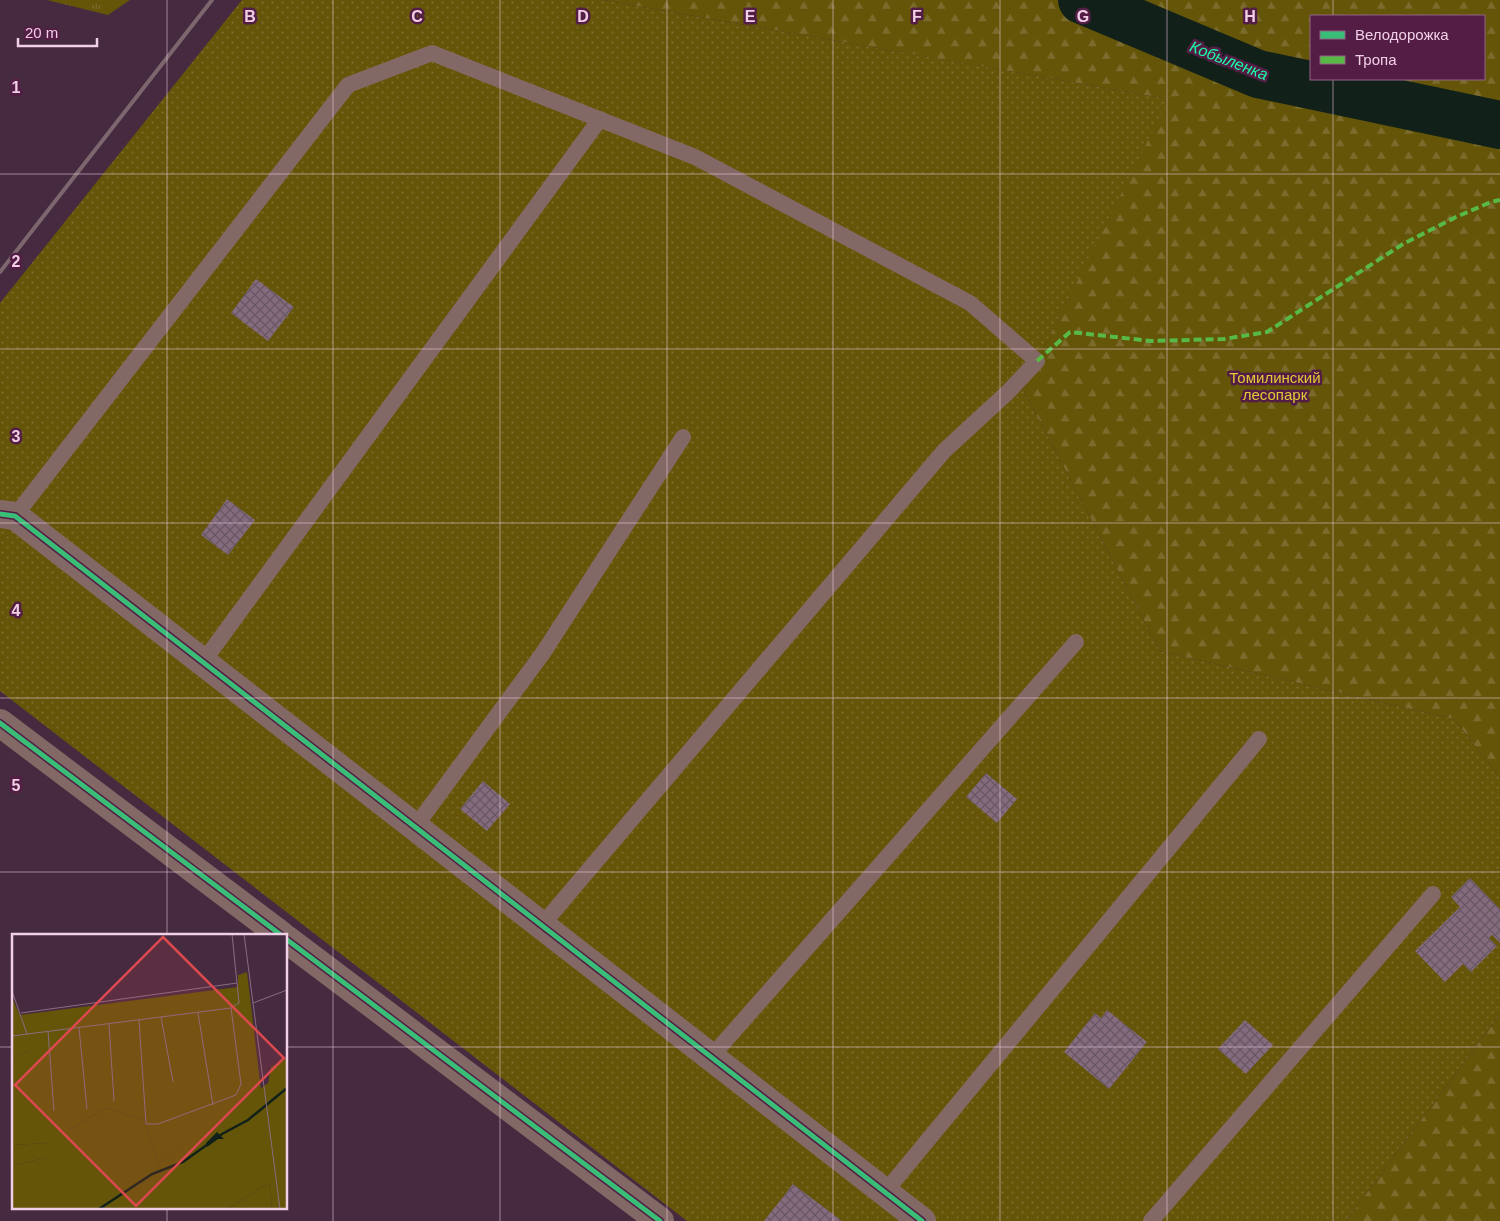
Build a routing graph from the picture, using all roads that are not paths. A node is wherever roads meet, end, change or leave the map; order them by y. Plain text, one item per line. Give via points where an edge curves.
1 (600, 119) junction
2 (684, 437) dead end
3 (8, 515) edge
4 (1076, 642) dead end
5 (203, 662) junction
6 (0, 723) edge
7 (1259, 739) dead end
8 (414, 826) junction
9 (1433, 894) dead end
10 (542, 925) junction
11 (280, 934) edge
12 (288, 941) edge
13 (711, 1057) junction
14 (885, 1192) junction
15 (660, 1221) edge
16 (922, 1221) edge
17 (1151, 1221) edge

1 - 3 lane via 432,53 348,85
1 - 5 lane
1 - 10 lane via 696,157 970,303 1037,360 1008,392 944,451
2 - 8 lane via 543,653
3 - 5 street
4 - 13 lane
5 - 8 street
6 - 11 street
7 - 14 lane
8 - 10 street
9 - 17 lane
10 - 13 street
12 - 15 street
13 - 14 street
14 - 16 street

